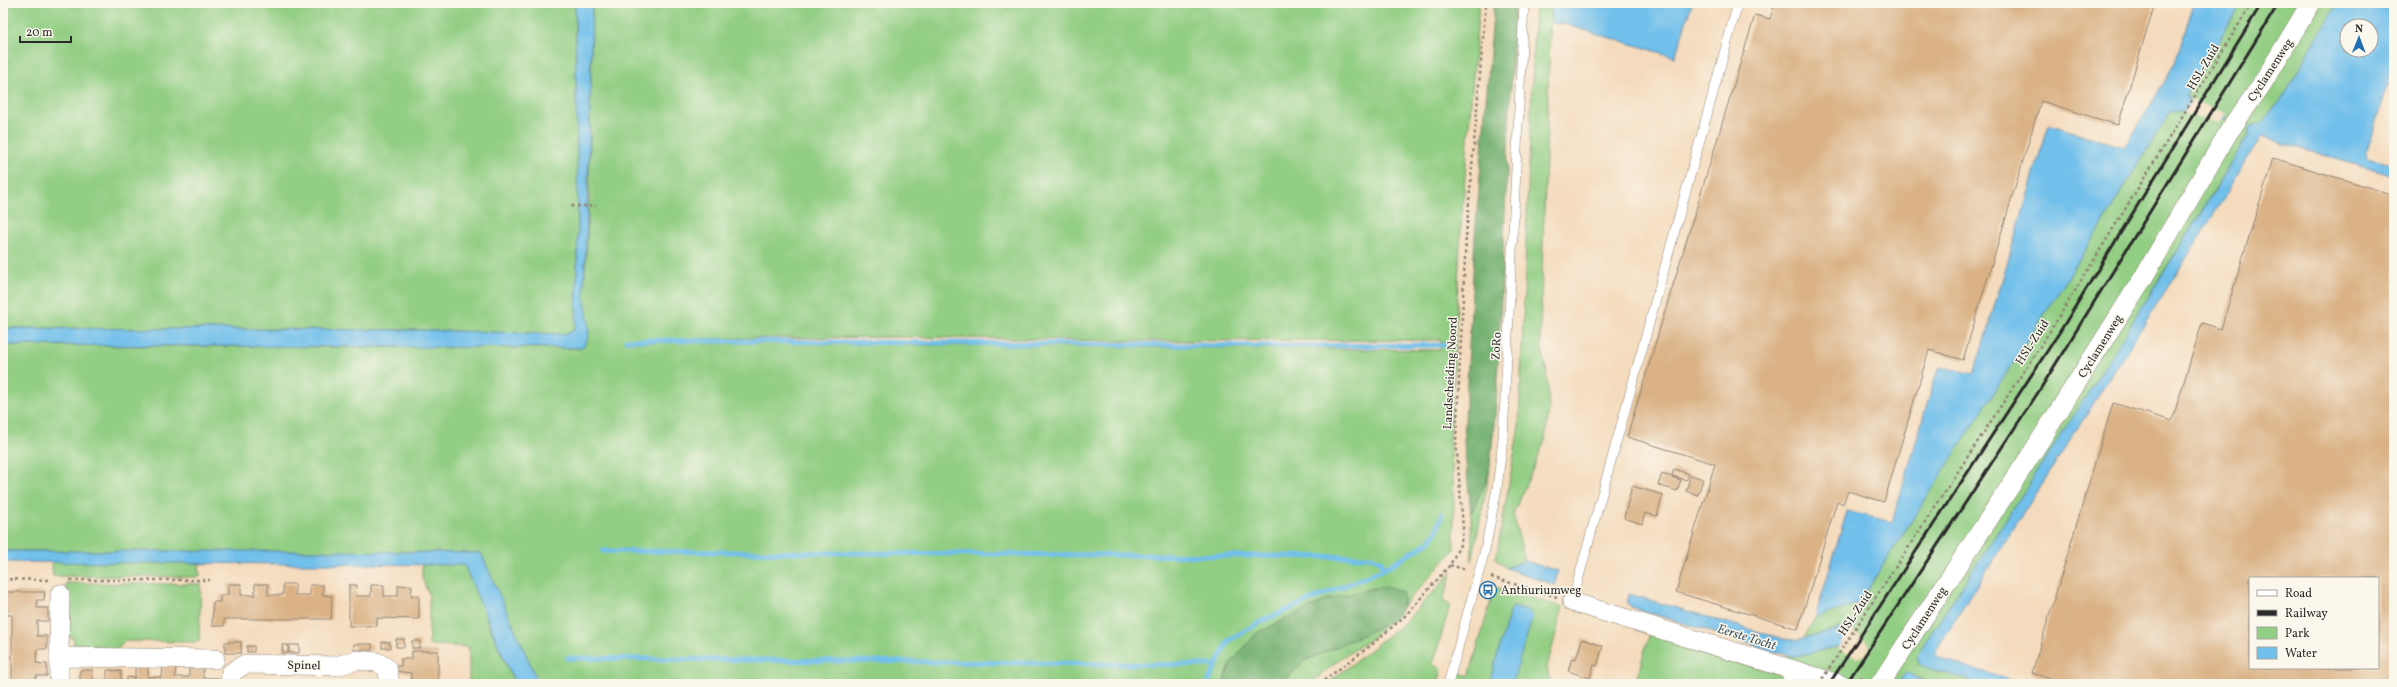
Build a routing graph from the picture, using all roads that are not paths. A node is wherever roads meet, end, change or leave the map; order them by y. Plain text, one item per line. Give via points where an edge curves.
1 (1524, 3) edge
2 (1738, 3) edge
3 (2311, 3) edge
4 (60, 587) road end
5 (1572, 602) joint
6 (59, 657) junction
7 (215, 659) dead end
8 (389, 676) edge
9 (1789, 677) edge
10 (59, 684) edge
11 (230, 684) edge
12 (1448, 684) edge
13 (1839, 684) edge
14 (1880, 684) edge

1 - 12 lane, ZoRo via 1503,439 1497,488 1479,573
2 - 5 lane
3 - 14 street, Cyclamenweg via 2262,84 2228,132 2184,212 2139,285
4 - 6 street
5 - 9 street
6 - 7 street
6 - 10 street
8 - 11 street, Spinel via 377,662 357,660 336,666 245,664 231,673
9 - 13 street

